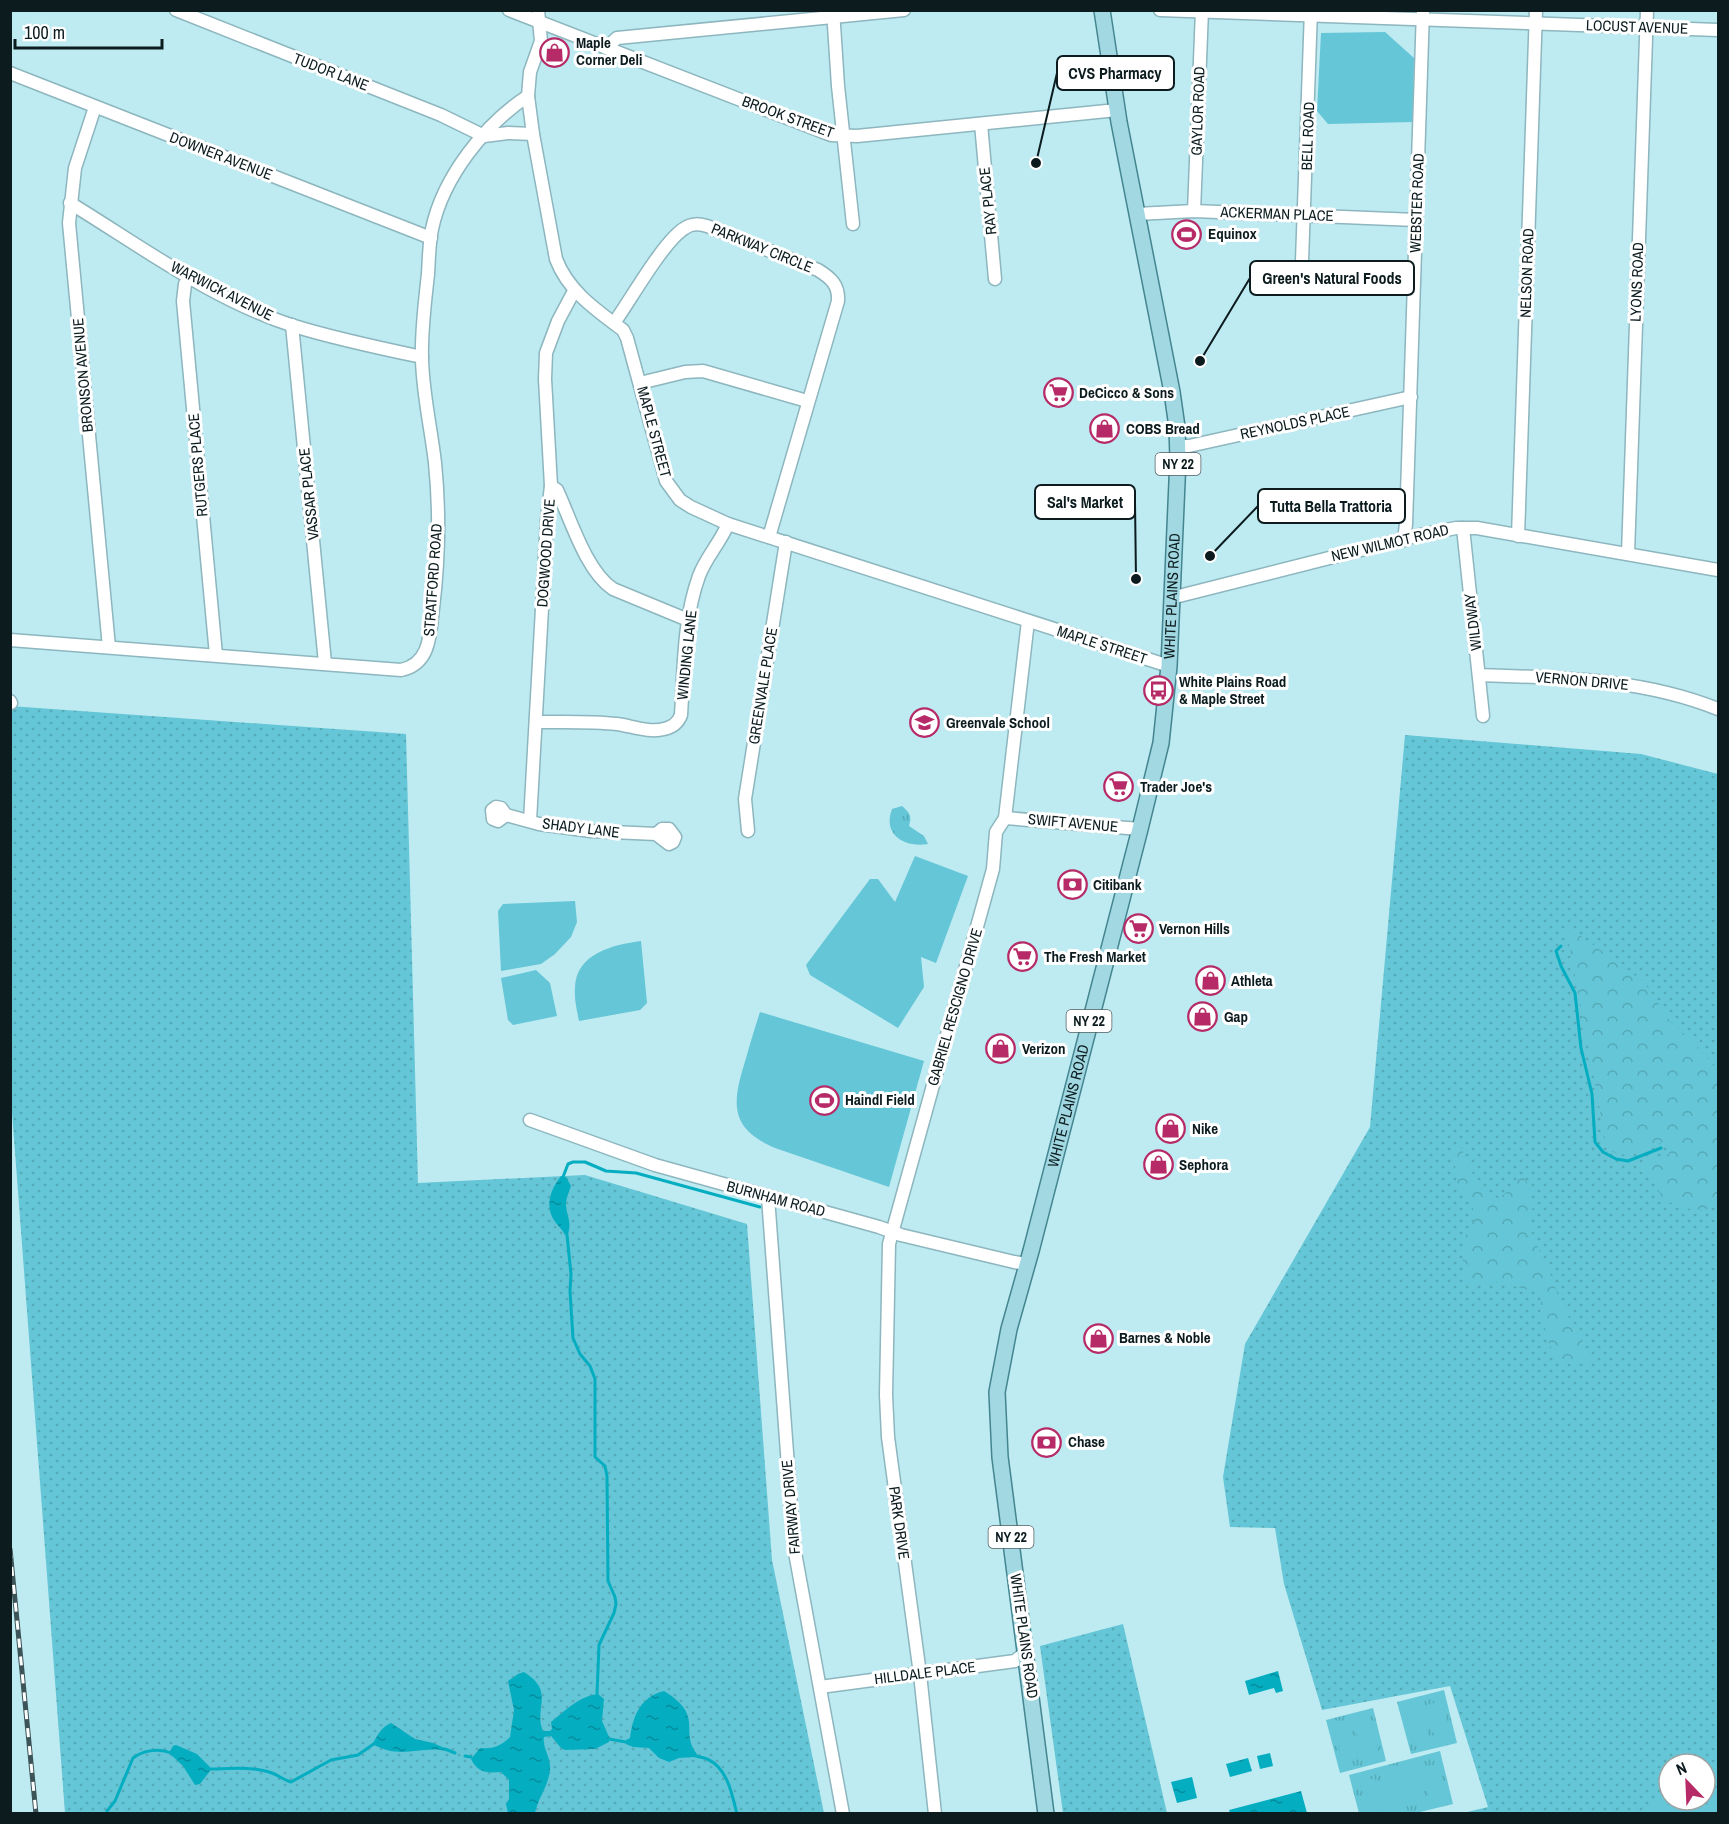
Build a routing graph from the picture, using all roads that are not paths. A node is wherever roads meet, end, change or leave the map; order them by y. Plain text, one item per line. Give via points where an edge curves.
1 (176, 10) edge
2 (510, 10) edge
3 (904, 10) edge
4 (1102, 10) edge
5 (1160, 10) edge
6 (1536, 10) edge
7 (1647, 10) edge
8 (1202, 11) edge
9 (1311, 13) edge
10 (833, 14) edge
11 (1423, 15) edge
12 (538, 16) edge
13 (1536, 24) junction
14 (1646, 27) junction
15 (1719, 30) edge
16 (606, 48) junction
17 (10, 73) edge
18 (528, 96) junction
19 (95, 107) junction
20 (1117, 110) junction
21 (981, 124) junction
22 (533, 134) junction
23 (484, 136) junction
24 (844, 136) junction
25 (70, 203) junction
26 (1194, 211) junction
27 (1137, 214) junction
28 (1305, 215) junction
29 (1416, 220) junction
30 (853, 224) dead end
31 (431, 238) junction
32 (1302, 261) dead end
33 (190, 277) junction
34 (995, 279) dead end
35 (574, 291) junction
36 (614, 323) junction
37 (292, 325) junction
38 (422, 357) junction
39 (640, 383) junction
40 (1411, 398) junction
41 (807, 401) junction
42 (1178, 446) junction
43 (551, 486) junction
44 (728, 524) junction
45 (1463, 528) junction
46 (1518, 536) junction
47 (769, 537) junction
48 (1404, 540) junction
49 (786, 542) junction
50 (1628, 554) junction
51 (1719, 570) edge
52 (1172, 598) junction
53 (688, 620) junction
54 (1028, 621) junction
55 (10, 640) edge
56 (109, 647) junction
57 (216, 655) junction
58 (325, 663) junction
59 (1169, 666) junction
60 (1479, 675) junction
61 (1719, 709) edge
62 (1483, 716) dead end
63 (536, 722) junction
64 (506, 815) dead end
65 (1005, 818) junction
66 (530, 821) junction
67 (1140, 829) junction
68 (748, 831) dead end
69 (656, 834) dead end
70 (530, 1120) dead end
71 (768, 1197) junction
72 (893, 1231) junction
73 (1027, 1263) junction
74 (1026, 1652) junction
75 (920, 1674) junction
76 (820, 1687) junction
77 (843, 1814) edge
78 (935, 1814) edge
79 (1046, 1814) edge

1 - 23 street, TUDOR LANE via 441,115
2 - 12 street, BROOK STREET
3 - 10 street
4 - 20 main road, WHITE PLAINS ROAD / NY 22
5 - 8 street, LOCUST AVENUE
6 - 13 street, NELSON ROAD
7 - 14 street, LYONS ROAD
8 - 9 street, LOCUST AVENUE
8 - 26 street, GAYLOR ROAD
9 - 11 street, LOCUST AVENUE
9 - 28 street, BELL ROAD
10 - 16 street via 618,38
10 - 24 street
11 - 13 street, LOCUST AVENUE
11 - 29 street, WEBSTER ROAD
12 - 16 street, BROOK STREET
12 - 18 street, MAPLE STREET via 542,41 530,72
13 - 14 street, LOCUST AVENUE
13 - 46 street, NELSON ROAD
14 - 15 street, LOCUST AVENUE
14 - 50 street, LYONS ROAD
16 - 24 street, BROOK STREET via 822,132
17 - 19 street, DOWNER AVENUE
18 - 22 street, MAPLE STREET
18 - 23 street, STRATFORD ROAD
19 - 25 street, BRONSON AVENUE via 75,168
19 - 31 street, DOWNER AVENUE
20 - 21 street, BROOK STREET
20 - 27 main road, WHITE PLAINS ROAD / NY 22
21 - 24 street, BROOK STREET
21 - 34 street, RAY PLACE
22 - 23 street
22 - 35 street, MAPLE STREET via 556,259
23 - 31 street, STRATFORD ROAD via 444,194
24 - 30 street
25 - 33 street, WARWICK AVENUE
25 - 56 street, BRONSON AVENUE via 70,239
26 - 27 street, ACKERMAN PLACE
26 - 28 street, ACKERMAN PLACE
27 - 42 main road, WHITE PLAINS ROAD / NY 22 via 1172,392
28 - 29 street, ACKERMAN PLACE
28 - 32 street, BELL ROAD
29 - 40 street, WEBSTER ROAD
31 - 38 street, STRATFORD ROAD
33 - 37 street, WARWICK AVENUE
33 - 57 street, RUTGERS PLACE via 183,301
35 - 36 street, MAPLE STREET
35 - 43 street, DOGWOOD DRIVE via 546,353
36 - 39 street, MAPLE STREET via 627,338
36 - 41 street, PARKWAY CIRCLE via 665,249 678,233 693,225 707,226 818,270 834,282 838,301
37 - 38 street, WARWICK AVENUE via 364,346
37 - 58 street, VASSAR PLACE
38 - 58 street, STRATFORD ROAD via 439,532 428,644 420,660 401,670
39 - 41 street via 702,371
39 - 44 street, MAPLE STREET via 662,470 672,492 691,507
40 - 42 street, REYNOLDS PLACE
40 - 48 street, WEBSTER ROAD
41 - 47 street, PARKWAY CIRCLE
42 - 52 main road, WHITE PLAINS ROAD / NY 22
43 - 53 street via 557,490 591,566 606,584
43 - 63 street, DOGWOOD DRIVE
44 - 47 street, MAPLE STREET
44 - 53 street, WINDING LANE via 699,574
45 - 46 street, NEW WILMOT ROAD
45 - 48 street, NEW WILMOT ROAD
45 - 60 street, WILDWAY
46 - 50 street, NEW WILMOT ROAD
47 - 49 street, MAPLE STREET
48 - 52 street, NEW WILMOT ROAD
49 - 54 street, MAPLE STREET
49 - 68 street, GREENVALE PLACE via 745,799
50 - 51 street, NEW WILMOT ROAD
52 - 59 main road, WHITE PLAINS ROAD / NY 22
53 - 63 street, WINDING LANE via 681,715 673,726 649,730 616,724
54 - 59 street, MAPLE STREET
54 - 65 street, GABRIEL RESCIGNO DRIVE
55 - 56 street, STRATFORD ROAD
56 - 57 street, STRATFORD ROAD
57 - 58 street, STRATFORD ROAD
59 - 67 main road, WHITE PLAINS ROAD / NY 22 via 1163,731
60 - 61 street, VERNON DRIVE via 1619,682
60 - 62 street, WILDWAY
63 - 66 street, DOGWOOD DRIVE
64 - 66 street, SHADY LANE
65 - 67 street, SWIFT AVENUE
65 - 72 street, GABRIEL RESCIGNO DRIVE via 996,831 993,869
66 - 69 street, SHADY LANE via 591,831
67 - 73 main road, WHITE PLAINS ROAD / NY 22
70 - 71 street, BURNHAM ROAD via 655,1165
71 - 72 street, BURNHAM ROAD
71 - 76 street, FAIRWAY DRIVE via 794,1547
72 - 73 street, BURNHAM ROAD
72 - 75 street, PARK DRIVE via 888,1255 888,1437
73 - 74 main road, WHITE PLAINS ROAD / NY 22 via 1000,1370 997,1414
74 - 75 street, HILLDALE PLACE via 1015,1661
74 - 79 main road, WHITE PLAINS ROAD / NY 22
75 - 76 street, HILLDALE PLACE
75 - 78 street, PARK DRIVE
76 - 77 street, FAIRWAY DRIVE

